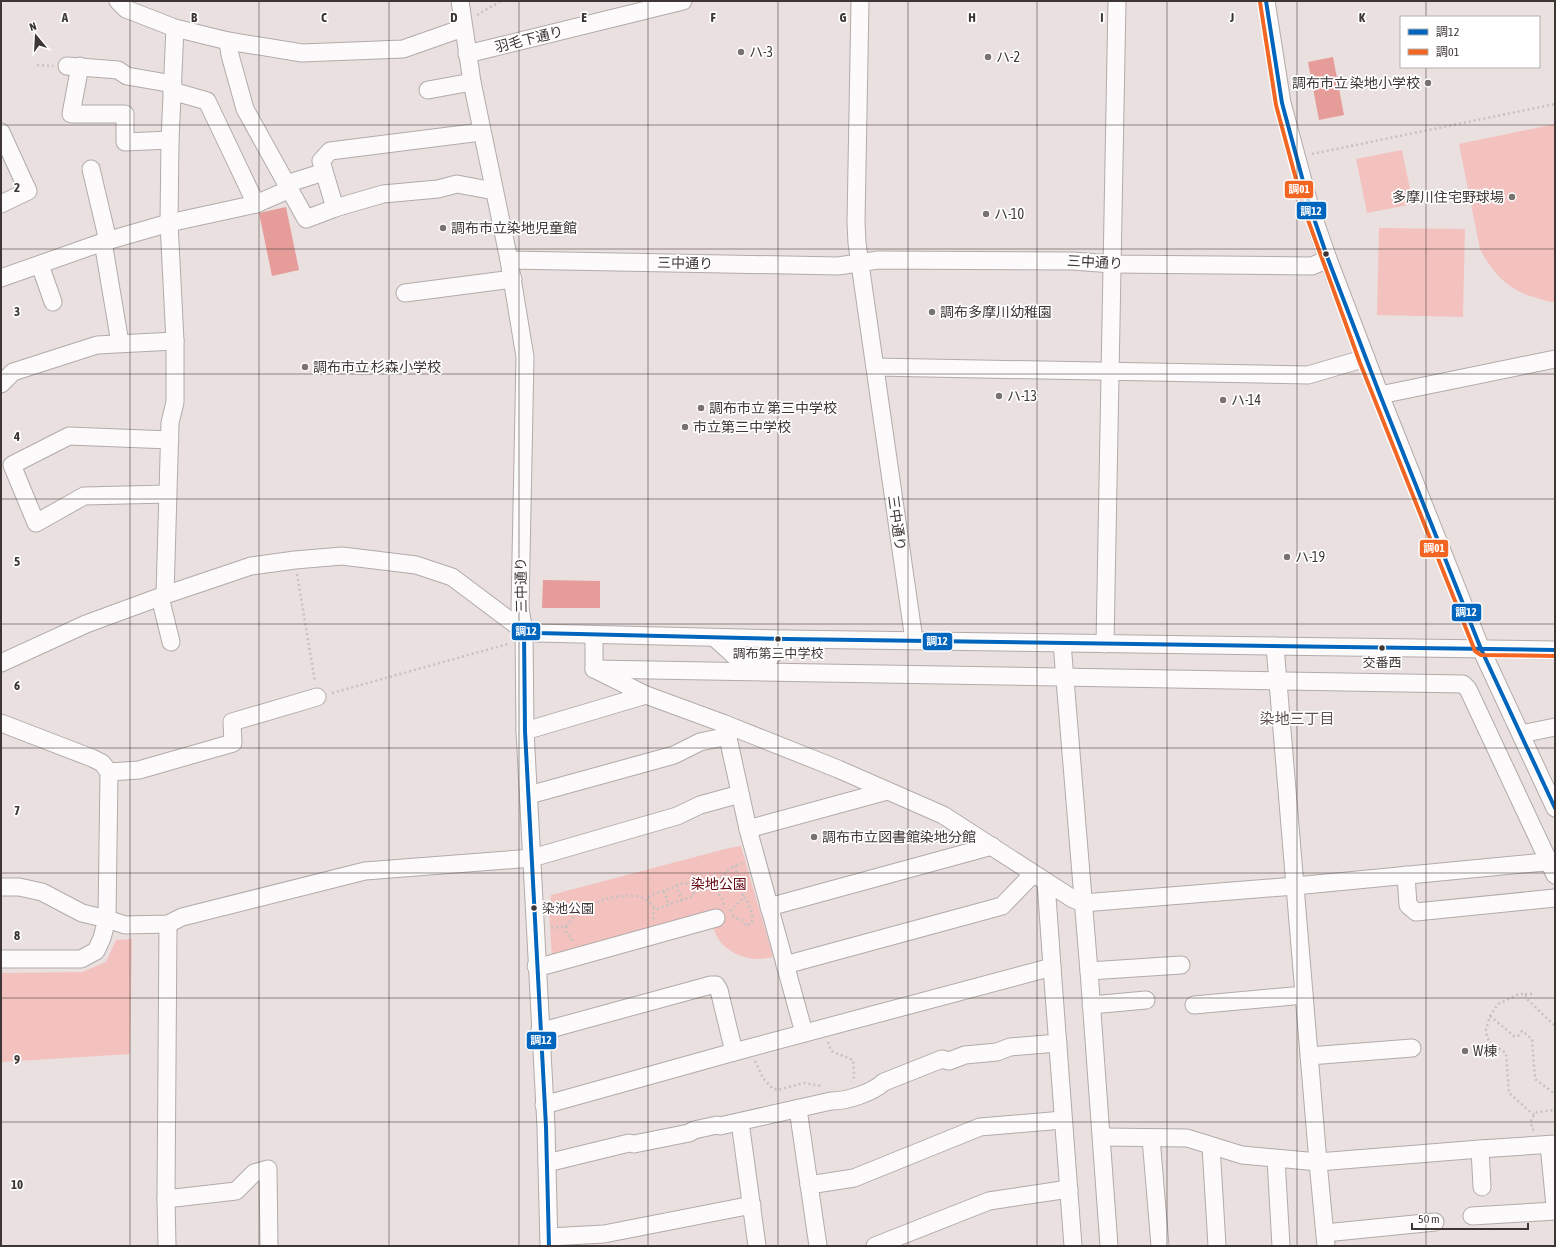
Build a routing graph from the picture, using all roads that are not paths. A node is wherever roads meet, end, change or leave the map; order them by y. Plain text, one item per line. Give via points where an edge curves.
1 (118, 1) edge
2 (460, 1) edge
3 (683, 1) edge
4 (860, 1) edge
5 (1117, 1) edge
6 (1266, 1) edge
7 (467, 23) junction
8 (175, 28) junction
9 (228, 41) junction
10 (468, 54) junction
11 (472, 82) junction
12 (172, 88) junction
13 (428, 90) dead end
14 (1, 132) edge
15 (481, 132) junction
16 (170, 140) junction
17 (91, 169) dead end
18 (324, 172) junction
19 (288, 187) junction
20 (494, 191) junction
21 (1, 204) edge
22 (256, 204) junction
23 (335, 208) junction
24 (169, 223) junction
25 (106, 242) junction
26 (1328, 259) junction
27 (509, 260) junction
28 (860, 263) junction
29 (1112, 264) junction
30 (40, 266) junction
31 (1, 277) edge
32 (512, 279) junction
33 (405, 294) dead end
34 (53, 302) dead end
35 (175, 341) junction
36 (120, 343) junction
37 (1366, 358) junction
38 (1555, 359) edge
39 (875, 368) junction
40 (1110, 372) junction
41 (1, 384) edge
42 (1380, 395) junction
43 (170, 440) junction
44 (167, 494) junction
45 (163, 596) junction
46 (524, 635) junction
47 (594, 635) junction
48 (914, 640) junction
49 (171, 642) dead end
50 (1062, 643) junction
51 (1105, 644) junction
52 (1275, 646) junction
53 (1481, 649) junction
54 (1555, 650) edge
55 (1, 663) edge
56 (594, 669) junction
57 (1065, 678) junction
58 (1278, 682) junction
59 (646, 695) junction
60 (317, 697) road end
61 (1, 723) edge
62 (1555, 727) edge
63 (726, 730) junction
64 (525, 731) junction
65 (1520, 734) junction
66 (110, 772) junction
67 (887, 791) junction
68 (740, 794) junction
69 (529, 795) junction
70 (1555, 808) edge
71 (748, 829) junction
72 (992, 846) junction
73 (532, 858) junction
74 (1553, 866) edge
75 (1406, 875) junction
76 (1040, 878) junction
77 (1295, 886) junction
78 (1, 887) edge
79 (1555, 898) edge
80 (1083, 903) junction
81 (769, 907) junction
82 (716, 918) dead end
83 (107, 919) junction
84 (168, 924) junction
85 (1, 959) edge
86 (785, 965) junction
87 (1181, 965) dead end
88 (536, 966) junction
89 (1052, 967) junction
90 (1089, 971) junction
91 (1304, 995) junction
92 (1146, 1000) dead end
93 (1091, 1005) junction
94 (1194, 1005) dead end
95 (540, 1030) junction
96 (804, 1033) junction
97 (1058, 1043) junction
98 (1412, 1048) dead end
99 (734, 1052) junction
100 (1309, 1056) junction
101 (544, 1105) junction
102 (798, 1109) junction
103 (1064, 1120) junction
104 (740, 1122) junction
105 (1102, 1137) junction
106 (1150, 1138) junction
107 (1552, 1145) edge
108 (1211, 1146) junction
109 (1480, 1149) junction
110 (1276, 1159) junction
111 (1318, 1162) junction
112 (547, 1163) junction
113 (809, 1185) junction
114 (1482, 1187) dead end
115 (1068, 1189) junction
116 (166, 1199) junction
117 (752, 1205) junction
118 (1555, 1206) edge
119 (1555, 1211) edge
120 (1472, 1216) dead end
121 (1435, 1222) dead end
122 (1325, 1239) edge
123 (604, 1240) edge
124 (549, 1242) edge
125 (167, 1246) edge
126 (269, 1246) edge
127 (757, 1246) edge
128 (818, 1246) edge
129 (875, 1246) edge
130 (1072, 1246) edge
131 (1109, 1246) edge
132 (1160, 1246) edge
133 (1217, 1246) edge
134 (1281, 1246) edge

1 - 8 street via 126,10
2 - 7 street, 三中通り
3 - 10 street, 羽毛下通り
4 - 28 street, 三中通り via 856,222
5 - 29 street
6 - 26 street via 1282,102 1310,207
7 - 9 street via 403,48 302,53
7 - 10 street, 三中通り
8 - 9 street
8 - 12 street
9 - 19 street via 245,109
10 - 11 street, 三中通り
11 - 13 street
11 - 15 street, 三中通り
12 - 16 street
12 - 16 street via 127,76 118,70 74,66 70,114 125,114 125,142
12 - 22 street via 207,101
14 - 21 street via 28,191
15 - 18 street via 330,151 321,161
15 - 20 street, 三中通り
16 - 24 street
17 - 25 street
18 - 19 street
18 - 23 street
19 - 22 street
19 - 23 street via 306,219
20 - 23 street via 457,184 438,189 383,194
20 - 27 street, 三中通り
22 - 24 street
24 - 25 street
24 - 35 street
25 - 30 street
25 - 36 street
26 - 29 street, 三中通り via 1312,266
26 - 37 street
27 - 28 street, 三中通り via 838,266
27 - 32 street, 三中通り
28 - 29 street, 三中通り via 886,260 1074,260
28 - 39 street, 三中通り
29 - 40 street
30 - 31 street
30 - 34 street
32 - 33 street
32 - 46 street, 三中通り via 525,358 520,609
35 - 36 street
35 - 43 street via 175,402 170,423
36 - 41 street via 97,345 13,372
37 - 40 street via 1308,375
37 - 42 street
38 - 42 street
39 - 40 street
39 - 48 street, 三中通り
40 - 51 street
42 - 53 street
43 - 44 street
43 - 44 street via 69,436 12,465 36,523 84,496
44 - 45 street
45 - 46 street via 251,566 342,556 416,564 452,577
45 - 49 street
45 - 55 street via 86,624
46 - 47 street
46 - 64 street, 三中通り
47 - 48 street
47 - 56 street
48 - 50 street
50 - 51 street
50 - 57 street
51 - 52 street
52 - 53 street
52 - 58 street
53 - 54 street
53 - 65 street
56 - 57 street
56 - 59 street
57 - 58 street
57 - 80 street
58 - 74 street via 1463,684 1468,688
58 - 77 street
59 - 63 street
59 - 64 street
60 - 66 street via 232,722 233,743 139,770
61 - 66 street via 92,758
62 - 65 street
63 - 67 street via 838,769
63 - 68 street
63 - 69 street via 674,755
64 - 69 street, 三中通り
65 - 70 street
66 - 83 street
67 - 71 street
67 - 72 street via 943,815
68 - 71 street
68 - 73 street via 700,805 677,816
69 - 73 street, 三中通り
71 - 81 street
72 - 76 street
72 - 81 street
73 - 84 street via 365,871 182,917
73 - 88 street, 三中通り
74 - 75 street
75 - 77 street
75 - 79 street via 1408,905 1416,912
76 - 80 street
76 - 86 street via 1002,906
76 - 89 street
77 - 80 street
77 - 91 street
78 - 83 street via 19,887 42,892 82,914
80 - 90 street
81 - 86 street
82 - 88 street
83 - 84 street via 125,925
83 - 85 street via 96,950 81,959
84 - 116 street
86 - 96 street
87 - 90 street
88 - 95 street, 三中通り
89 - 96 street
89 - 97 street
90 - 93 street
91 - 94 street
91 - 100 street
92 - 93 street
93 - 105 street
95 - 99 street via 716,985
95 - 101 street, 三中通り
96 - 99 street
97 - 102 street via 1010,1047 997,1052 965,1055 949,1061 942,1059 842,1101
97 - 103 street
98 - 100 street
99 - 101 street
100 - 111 street
101 - 112 street, 三中通り
102 - 104 street
102 - 113 street
103 - 113 street via 980,1127 854,1178
103 - 115 street
104 - 112 street via 629,1143
104 - 117 street
105 - 106 street
105 - 131 street
106 - 108 street via 1187,1138
106 - 132 street
107 - 109 street
107 - 118 street
108 - 110 street via 1242,1155
108 - 133 street
109 - 111 street
109 - 114 street
110 - 111 street
110 - 134 street
111 - 122 street
112 - 124 street, 三中通り
113 - 128 street
115 - 129 street via 988,1200
115 - 130 street
116 - 125 street
116 - 126 street via 236,1191 254,1173 268,1169
117 - 123 street
117 - 127 street
119 - 120 street
121 - 122 street
123 - 124 street

